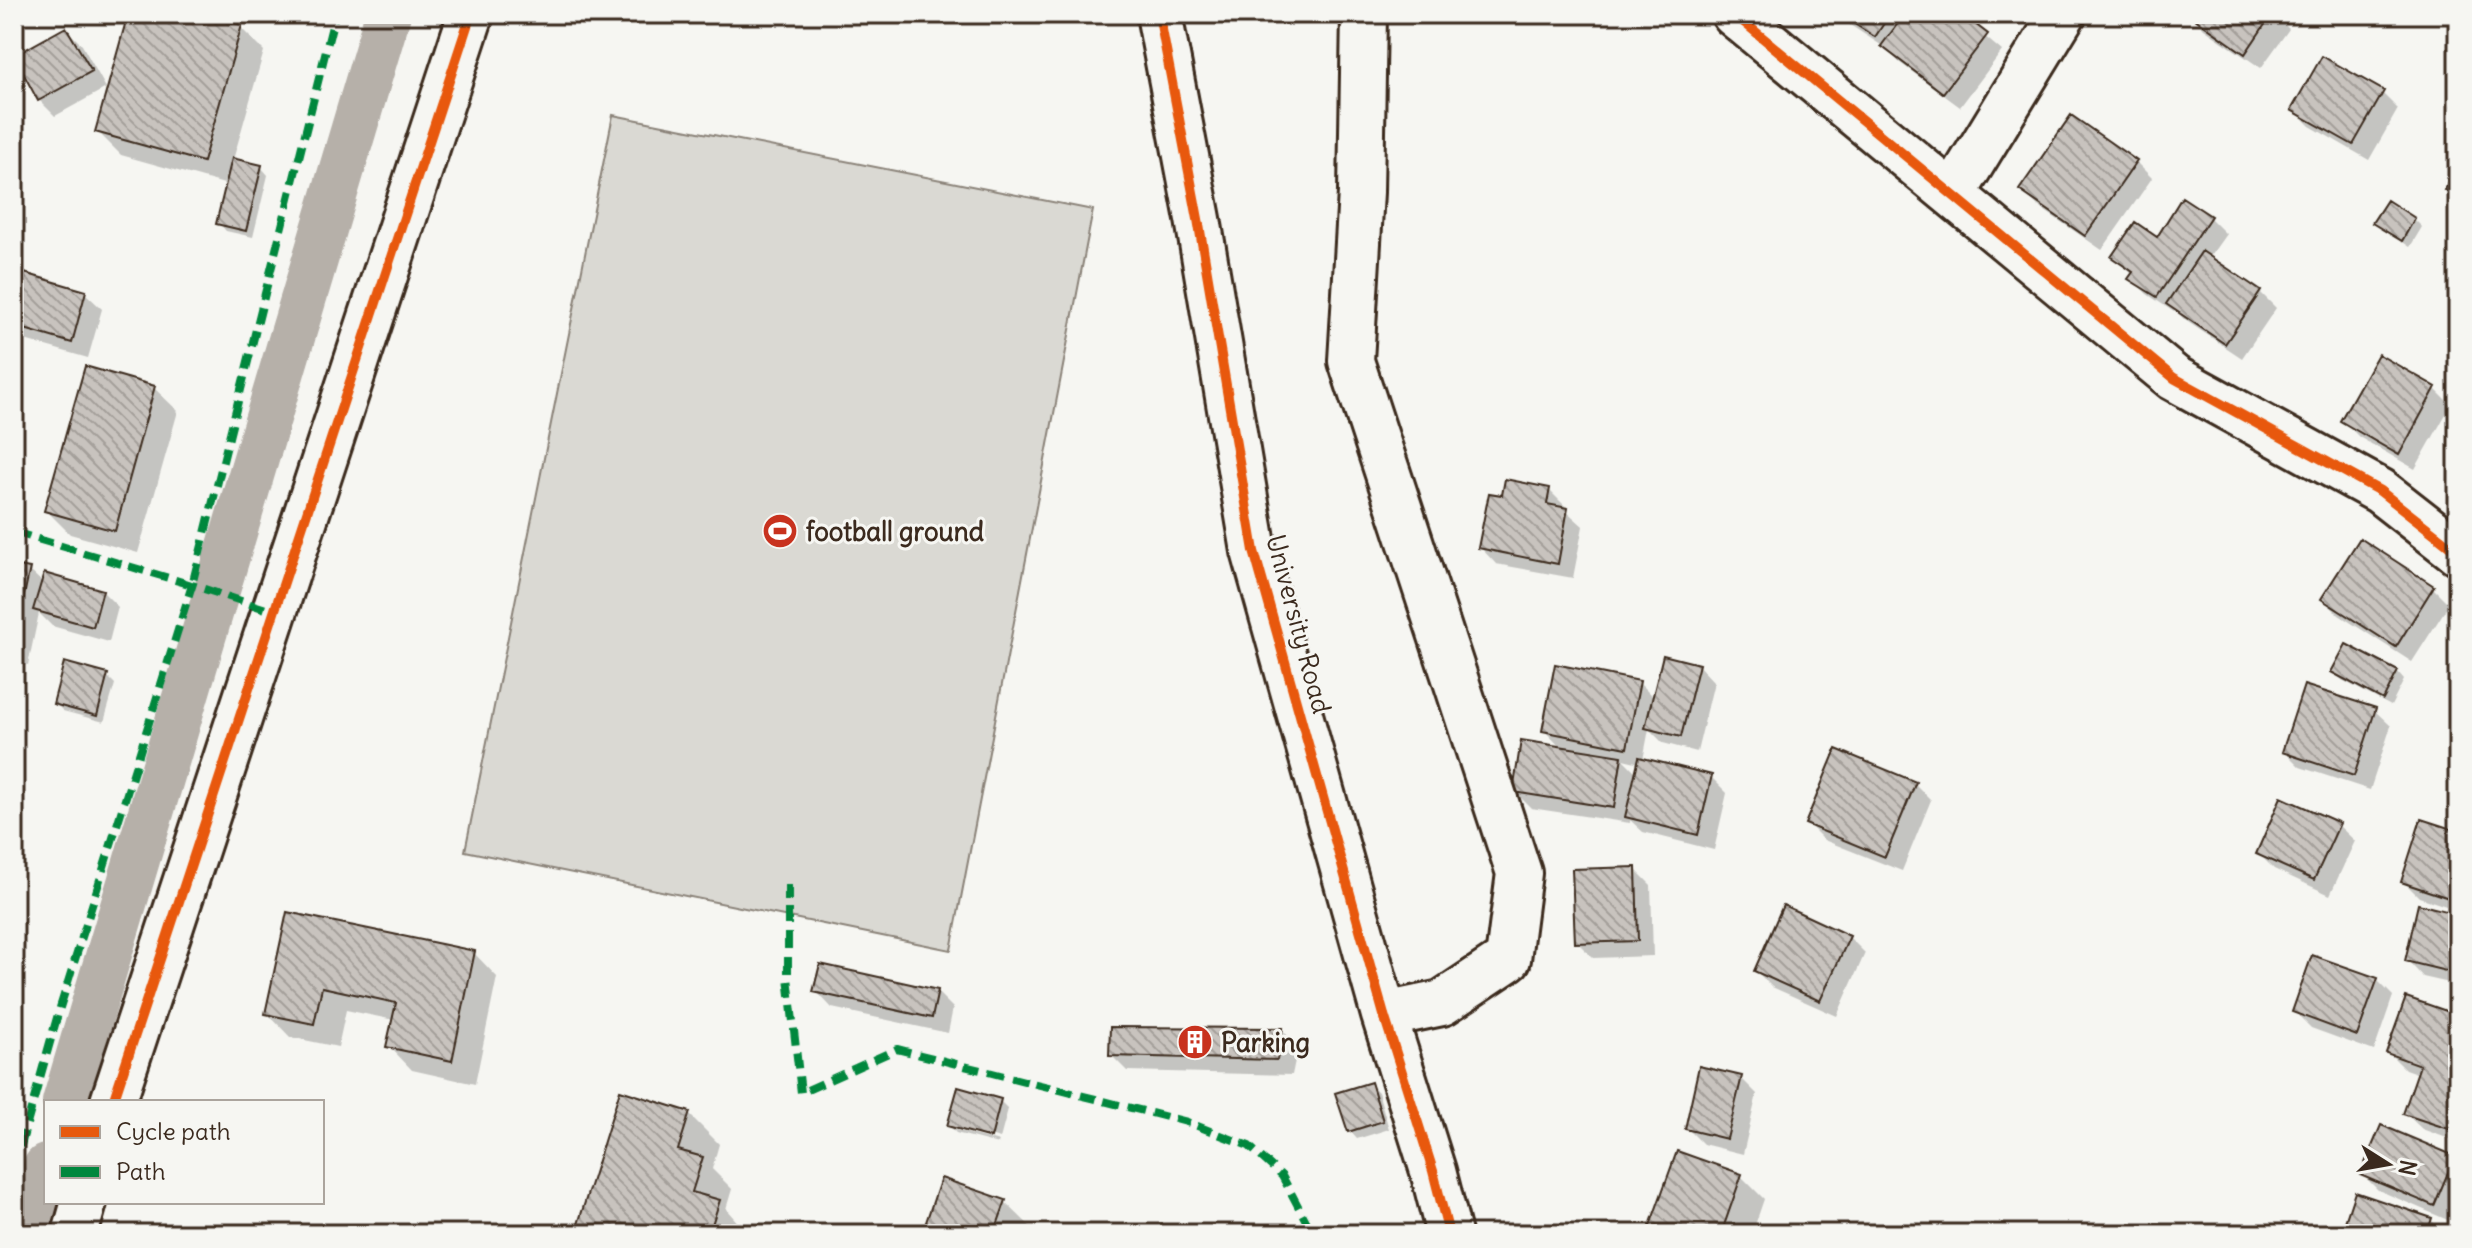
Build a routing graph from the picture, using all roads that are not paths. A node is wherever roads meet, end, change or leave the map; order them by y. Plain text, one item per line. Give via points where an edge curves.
1 (471, 14) edge
2 (1159, 14) edge
3 (1364, 14) edge
4 (1734, 14) edge
5 (2063, 14) edge
6 (1953, 194) junction
7 (2458, 552) edge
8 (1384, 1015) junction
9 (114, 1100) edge
10 (83, 1204) edge
11 (75, 1234) edge
12 (1449, 1234) edge

1 - 9 street
2 - 8 street, University Road via 1254,551
3 - 8 street via 1351,361 1519,873 1508,959 1442,1003
4 - 6 street
5 - 6 street
6 - 7 street via 2174,378 2380,491
8 - 12 street, University Road
10 - 11 street

